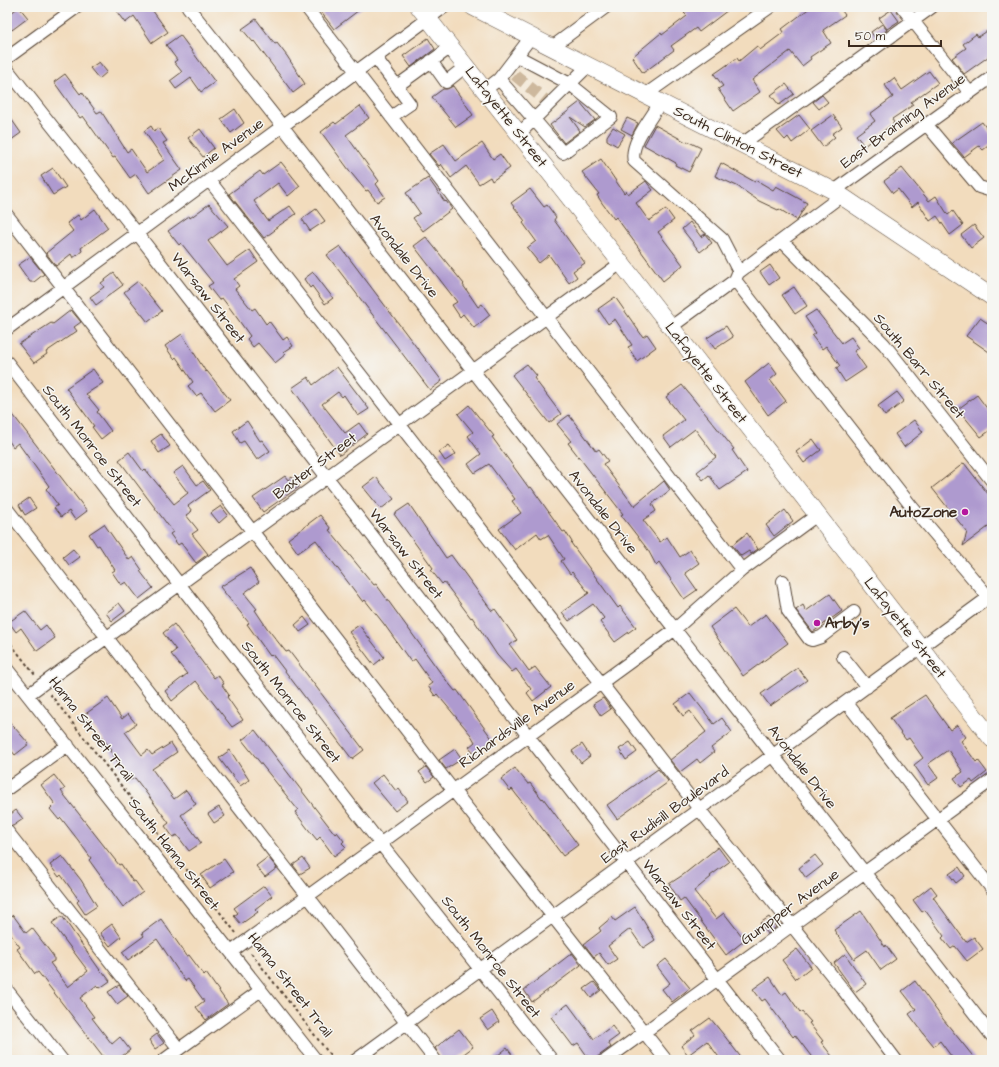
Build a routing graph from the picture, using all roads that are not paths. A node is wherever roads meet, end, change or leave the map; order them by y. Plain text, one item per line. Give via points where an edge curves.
1 (188, 7) edge
2 (306, 7) edge
3 (444, 7) edge
4 (473, 7) edge
5 (606, 7) edge
6 (770, 7) edge
7 (902, 7) edge
8 (932, 7) edge
9 (73, 8) edge
10 (424, 13) edge
11 (913, 21) junction
12 (532, 37) junction
13 (451, 47) junction
14 (552, 47) junction
15 (517, 56) junction
16 (7, 58) edge
17 (376, 58) junction
18 (431, 61) junction
19 (466, 66) junction
20 (588, 66) junction
21 (7, 69) edge
22 (356, 73) junction
23 (992, 77) edge
24 (499, 78) junction
25 (570, 84) junction
26 (397, 86) junction
27 (485, 90) junction
28 (970, 93) junction
29 (644, 95) junction
30 (660, 103) junction
31 (391, 117) junction
32 (534, 120) junction
33 (926, 124) junction
34 (283, 126) junction
35 (520, 134) junction
36 (742, 144) junction
37 (209, 180) junction
38 (992, 191) edge
39 (837, 193) junction
40 (7, 215) edge
41 (137, 233) junction
42 (782, 241) junction
43 (621, 263) junction
44 (737, 276) junction
45 (63, 288) junction
46 (992, 297) edge
47 (547, 317) junction
48 (671, 328) junction
49 (7, 329) edge
50 (7, 362) edge
51 (472, 371) junction
52 (400, 423) junction
53 (326, 477) junction
54 (992, 481) edge
55 (7, 509) edge
56 (817, 515) junction
57 (254, 532) junction
58 (742, 570) junction
59 (784, 581) dead end
60 (179, 584) junction
61 (991, 598) edge
62 (854, 612) dead end
63 (674, 630) junction
64 (106, 638) junction
65 (921, 648) junction
66 (843, 657) dead end
67 (7, 669) edge
68 (600, 682) junction
69 (867, 687) junction
70 (29, 694) junction
71 (846, 702) junction
72 (527, 736) junction
73 (992, 739) edge
74 (68, 744) junction
75 (773, 755) junction
76 (992, 780) edge
77 (7, 788) edge
78 (453, 790) junction
79 (699, 810) junction
80 (938, 819) junction
81 (7, 831) edge
82 (380, 843) junction
83 (626, 863) junction
84 (864, 872) junction
85 (992, 889) edge
86 (307, 896) junction
87 (552, 916) junction
88 (791, 926) junction
89 (231, 952) junction
90 (480, 970) junction
91 (717, 980) junction
92 (7, 990) edge
93 (261, 990) junction
94 (406, 1023) junction
95 (645, 1032) junction
96 (992, 1036) edge
97 (179, 1049) junction
98 (62, 1060) edge
99 (164, 1060) edge
100 (316, 1060) edge
101 (356, 1060) edge
102 (435, 1060) edge
103 (552, 1060) edge
104 (606, 1060) edge
105 (666, 1060) edge
106 (780, 1060) edge
107 (896, 1060) edge

1 - 34 street, Avondale Drive
2 - 22 street
3 - 10 street, McKinnie Avenue
4 - 12 highway, South Clinton Street
5 - 14 street
6 - 29 street
7 - 11 street
8 - 11 street
9 - 16 street
10 - 13 highway, Lafayette Street
10 - 17 street, McKinnie Avenue
11 - 28 street
11 - 36 street
12 - 14 highway, South Clinton Street
12 - 15 street
13 - 18 street
13 - 19 highway, Lafayette Street
14 - 20 highway, South Clinton Street
15 - 24 street via 511,72
15 - 25 street
17 - 22 street, McKinnie Avenue
17 - 26 street
18 - 19 street via 446,82
18 - 26 street
19 - 27 highway, Lafayette Street
20 - 25 street
20 - 29 highway, South Clinton Street
21 - 41 street, Warsaw Street
22 - 31 street
22 - 34 street, McKinnie Avenue
23 - 28 street, East Branning Avenue
24 - 27 street
24 - 32 street
25 - 32 street via 547,102
25 - 32 street via 611,117 563,154
26 - 31 street via 410,104
27 - 35 highway, Lafayette Street
28 - 33 street, East Branning Avenue
29 - 30 highway, South Clinton Street
30 - 36 highway, South Clinton Street
30 - 44 street via 635,144 632,156 634,161 722,239
31 - 47 street
32 - 35 street
33 - 38 street via 979,187
33 - 39 street, East Branning Avenue
34 - 37 street, McKinnie Avenue
34 - 51 street, Avondale Drive
35 - 43 highway, Lafayette Street
36 - 39 highway, South Clinton Street
37 - 41 street, McKinnie Avenue
37 - 52 street
39 - 42 street, East Branning Avenue
39 - 46 highway, South Clinton Street
40 - 45 street
41 - 45 street, McKinnie Avenue
41 - 53 street, Warsaw Street
42 - 44 street, East Branning Avenue
42 - 54 street, South Barr Street via 884,344
43 - 47 street, Baxter Street
43 - 48 highway, Lafayette Street
44 - 48 street, East Branning Avenue
44 - 61 street via 912,507
45 - 49 street, McKinnie Avenue
45 - 57 street
47 - 51 street, Baxter Street
47 - 58 street
48 - 56 highway, Lafayette Street
50 - 60 street, South Monroe Street
51 - 52 street, Baxter Street
51 - 63 street, Avondale Drive
52 - 53 street, Baxter Street
52 - 68 street
53 - 57 street, Baxter Street
53 - 72 street, Warsaw Street
55 - 64 street
56 - 58 street, Richardsville Avenue via 766,559
56 - 65 highway, Lafayette Street
57 - 60 street, Baxter Street
57 - 78 street
58 - 63 street, Richardsville Avenue
59 - 62 street via 788,611 809,639 821,637
60 - 64 street, Baxter Street
60 - 82 street, South Monroe Street
61 - 65 street, East Rudisill Boulevard
63 - 68 street, Richardsville Avenue
63 - 75 street, Avondale Drive
64 - 70 street, Baxter Street
64 - 86 street
65 - 69 street, East Rudisill Boulevard
65 - 73 highway, Lafayette Street
66 - 69 street
67 - 70 street, South Hanna Street
68 - 72 street, Richardsville Avenue
68 - 79 street
69 - 71 street, East Rudisill Boulevard
70 - 74 street, South Hanna Street
71 - 75 street, East Rudisill Boulevard
71 - 80 street
72 - 78 street, Richardsville Avenue
72 - 83 street, Warsaw Street
74 - 77 street
74 - 89 street, South Hanna Street
75 - 79 street, East Rudisill Boulevard
75 - 84 street, Avondale Drive
76 - 80 street, Gumpper Avenue
78 - 82 street, Richardsville Avenue
78 - 87 street
79 - 83 street, East Rudisill Boulevard
79 - 88 street
80 - 84 street, Gumpper Avenue
80 - 85 street
81 - 97 street
82 - 86 street, Richardsville Avenue
82 - 90 street, South Monroe Street
83 - 87 street, East Rudisill Boulevard
83 - 91 street, Warsaw Street
84 - 88 street, Gumpper Avenue
84 - 96 street, Avondale Drive
86 - 89 street, Richardsville Avenue
86 - 94 street
87 - 90 street, East Rudisill Boulevard
87 - 95 street
88 - 91 street, Gumpper Avenue
88 - 107 street
89 - 93 street, South Hanna Street
90 - 94 street, East Rudisill Boulevard
90 - 103 street, South Monroe Street
91 - 95 street, Gumpper Avenue
91 - 106 street, Warsaw Street
92 - 98 street
93 - 97 street
93 - 100 street, South Hanna Street
94 - 101 street, East Rudisill Boulevard
94 - 102 street
95 - 104 street, Gumpper Avenue
95 - 105 street
97 - 99 street

